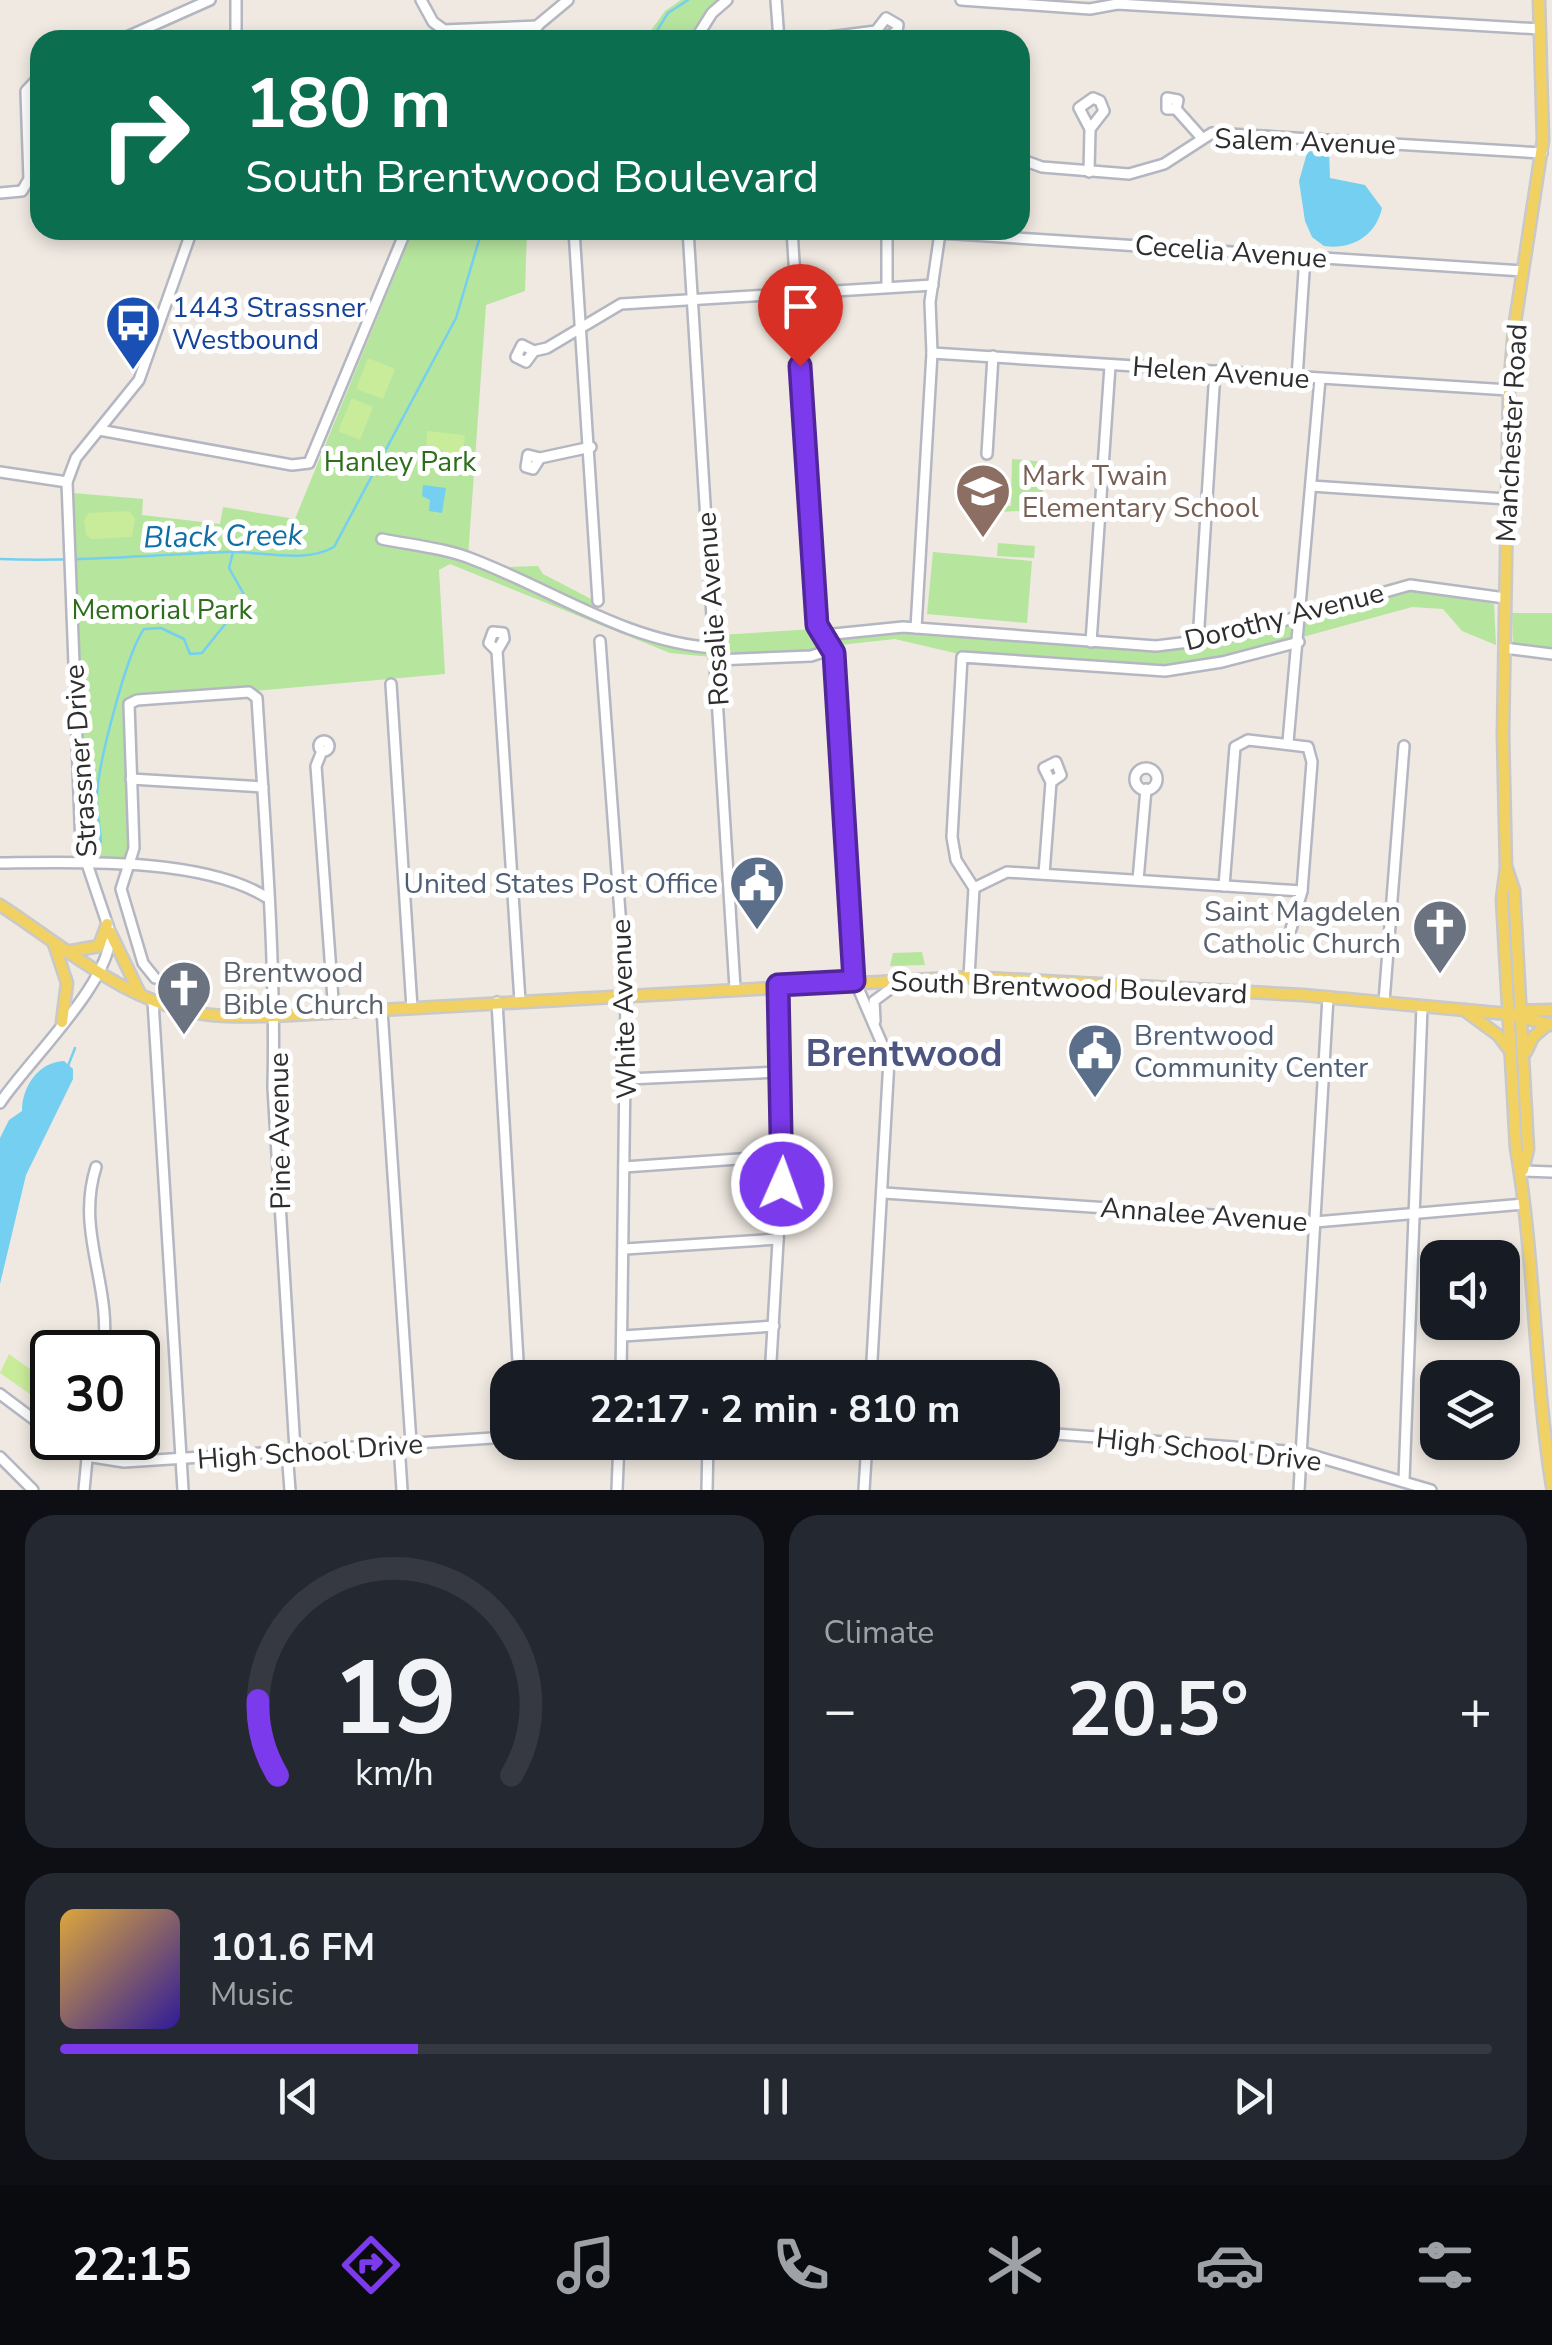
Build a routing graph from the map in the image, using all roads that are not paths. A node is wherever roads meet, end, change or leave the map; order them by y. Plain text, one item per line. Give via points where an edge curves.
1 (210, 0) edge
2 (236, 0) edge
3 (421, 0) edge
4 (568, 0) edge
5 (727, 0) edge
6 (776, 0) edge
7 (962, 0) edge
8 (1539, 0) edge
9 (1240, 5) edge
10 (538, 26) junction
11 (1540, 29) junction
12 (142, 30) edge
13 (236, 30) edge
14 (533, 30) edge
15 (701, 30) edge
16 (778, 30) edge
17 (30, 87) edge
18 (1176, 109) dead end
19 (1090, 129) dead end
20 (1200, 137) junction
21 (1542, 153) junction
22 (1030, 163) edge
23 (1088, 172) junction
24 (30, 179) edge
25 (30, 179) edge
26 (0, 194) edge
27 (1030, 239) edge
28 (188, 240) edge
29 (402, 240) edge
30 (575, 240) edge
31 (688, 240) edge
32 (793, 240) edge
33 (887, 240) edge
34 (939, 240) edge
35 (1305, 256) junction
36 (1523, 272) junction
37 (933, 285) junction
38 (887, 288) junction
39 (796, 293) junction
40 (691, 300) junction
41 (581, 327) junction
42 (534, 351) dead end
43 (932, 353) junction
44 (992, 356) junction
45 (1110, 366) junction
46 (1216, 371) junction
47 (1297, 378) junction
48 (1320, 378) junction
49 (1509, 390) junction
50 (100, 430) junction
51 (591, 446) junction
52 (987, 454) dead end
53 (540, 458) dead end
54 (0, 472) edge
55 (67, 482) junction
56 (1312, 486) junction
57 (1507, 499) junction
58 (382, 539) dead end
59 (1505, 598) junction
60 (598, 601) dead end
61 (1302, 614) junction
62 (916, 628) junction
63 (824, 635) junction
64 (600, 641) dead end
65 (1091, 642) junction
66 (1198, 642) junction
67 (1298, 642) junction
68 (716, 648) junction
69 (1504, 648) junction
70 (833, 649) junction
71 (498, 650) dead end
72 (1552, 654) edge
73 (716, 660) junction
74 (391, 684) dead end
75 (1288, 742) junction
76 (1404, 746) dead end
77 (322, 751) dead end
78 (131, 779) junction
79 (1052, 782) dead end
80 (262, 787) junction
81 (1146, 790) dead end
82 (0, 863) edge
83 (130, 864) junction
84 (87, 866) junction
85 (1506, 868) junction
86 (1044, 874) junction
87 (267, 875) junction
88 (1138, 880) junction
89 (247, 885) junction
90 (1224, 886) junction
91 (974, 888) junction
92 (1302, 891) junction
93 (266, 897) junction
94 (0, 905) edge
95 (108, 928) junction
96 (1291, 929) dead end
97 (54, 943) junction
98 (66, 952) junction
99 (98, 973) junction
100 (968, 977) junction
101 (155, 978) dead end
102 (904, 980) junction
103 (854, 981) junction
104 (778, 985) junction
105 (735, 988) junction
106 (141, 995) junction
107 (626, 995) junction
108 (1328, 998) junction
109 (153, 1001) junction
110 (520, 1001) junction
111 (497, 1002) junction
112 (1384, 1002) junction
113 (1422, 1006) junction
114 (412, 1008) junction
115 (382, 1010) junction
116 (1464, 1010) junction
117 (1552, 1010) edge
118 (334, 1013) junction
119 (1508, 1014) junction
120 (1521, 1015) junction
121 (274, 1016) junction
122 (62, 1022) junction
123 (875, 1024) junction
124 (1550, 1025) edge
125 (1511, 1052) junction
126 (1524, 1058) junction
127 (778, 1072) junction
128 (628, 1079) junction
129 (2, 1097) edge
130 (783, 1156) junction
131 (96, 1167) dead end
132 (624, 1167) junction
133 (1523, 1171) junction
134 (1552, 1172) edge
135 (884, 1193) junction
136 (1524, 1204) junction
137 (1417, 1215) junction
138 (1315, 1222) junction
139 (778, 1239) junction
140 (625, 1249) junction
141 (774, 1326) junction
142 (103, 1330) edge
143 (623, 1336) junction
144 (518, 1360) edge
145 (622, 1360) edge
146 (771, 1360) edge
147 (872, 1360) edge
148 (0, 1394) edge
149 (30, 1416) edge
150 (1548, 1424) edge
151 (1060, 1434) edge
152 (490, 1438) edge
153 (411, 1443) junction
154 (399, 1444) junction
155 (291, 1450) junction
156 (1302, 1452) junction
157 (0, 1457) edge
158 (86, 1460) edge
159 (111, 1460) edge
160 (182, 1460) junction
161 (618, 1460) edge
162 (708, 1460) edge
163 (866, 1460) edge
164 (1404, 1480) junction
165 (1552, 1486) edge
166 (33, 1490) edge
167 (84, 1490) edge
168 (183, 1490) edge
169 (290, 1490) edge
170 (402, 1490) edge
171 (617, 1490) edge
172 (707, 1490) edge
173 (864, 1490) edge
174 (1299, 1490) edge
175 (1431, 1490) edge

1 - 12 street
2 - 13 street
3 - 10 street via 444,30
4 - 10 street
5 - 15 street
6 - 16 street
7 - 9 street via 1090,9
8 - 11 main road, Manchester Road
9 - 11 street
10 - 14 street
11 - 21 main road, Manchester Road
17 - 25 street
18 - 20 street
19 - 23 street
20 - 21 street, Salem Avenue via 1212,132
20 - 23 street, Salem Avenue via 1152,169
21 - 36 main road, Manchester Road
22 - 23 street, Salem Avenue
24 - 26 street via 22,191
27 - 35 street, Cecelia Avenue
28 - 50 street via 143,369
29 - 50 street via 309,463
30 - 41 street
31 - 40 street, Rosalie Avenue
32 - 39 street
33 - 38 street
34 - 37 street, Cecelia Avenue
35 - 36 street, Cecelia Avenue
35 - 47 street
36 - 49 main road, Manchester Road
37 - 38 street
37 - 43 street
38 - 39 street
39 - 40 street
39 - 63 street via 817,625
40 - 41 street via 622,304
40 - 68 street, Rosalie Avenue
41 - 42 street
41 - 51 street
43 - 44 street, Helen Avenue
43 - 62 street
44 - 45 street, Helen Avenue
44 - 52 street
45 - 46 street, Helen Avenue
45 - 65 street
46 - 47 street, Helen Avenue
46 - 66 street
47 - 48 street, Helen Avenue
48 - 49 street, Helen Avenue
48 - 56 street
49 - 57 main road, Manchester Road
50 - 55 street
51 - 53 street
51 - 60 street
54 - 55 street
55 - 84 street, Strassner Drive via 79,820
56 - 57 street
56 - 61 street
57 - 59 main road, Manchester Road
58 - 68 street via 468,557 663,641
59 - 61 street, Dorothy Avenue via 1410,585
59 - 69 main road, Manchester Road
61 - 66 street, Dorothy Avenue
61 - 67 street
62 - 63 street, Dorothy Avenue
62 - 65 street, Dorothy Avenue
63 - 70 street
64 - 107 street, White Avenue
65 - 66 street, Dorothy Avenue
67 - 75 street
67 - 91 street via 1166,671 962,657 952,837 956,860
68 - 73 street, Rosalie Avenue
69 - 72 street
69 - 85 main road, Manchester Road
70 - 73 street
70 - 103 street
71 - 110 street
73 - 105 street, Rosalie Avenue
74 - 114 street
75 - 90 street via 1248,740 1235,747
75 - 92 street via 1308,747 1312,758
76 - 112 street
77 - 118 street via 316,766
78 - 80 street
78 - 80 street, Pine Avenue via 128,712 136,700 254,694
78 - 83 street
79 - 86 street
80 - 87 street, Pine Avenue
81 - 88 street
82 - 84 street
83 - 84 street
83 - 89 street
83 - 101 street via 121,894 143,963
84 - 95 street, Strassner Drive
85 - 119 main road, Manchester Road
85 - 120 main road, Manchester Road via 1514,890
86 - 88 street
86 - 91 street via 1000,873
87 - 89 street
87 - 93 street, Pine Avenue
88 - 90 street
89 - 93 street
90 - 92 street
91 - 100 street
92 - 96 street
93 - 121 street, Pine Avenue
94 - 97 main road, South Brentwood Boulevard
95 - 98 main road via 99,946
95 - 99 street via 107,956
95 - 106 main road
97 - 98 main road, South Brentwood Boulevard
97 - 122 main road via 68,983
98 - 99 main road, South Brentwood Boulevard
99 - 106 main road, South Brentwood Boulevard
99 - 122 street
100 - 102 main road, South Brentwood Boulevard
100 - 108 main road, South Brentwood Boulevard
102 - 103 main road, South Brentwood Boulevard
102 - 123 street via 874,1001
103 - 104 main road, South Brentwood Boulevard
103 - 123 street
104 - 105 main road, South Brentwood Boulevard
104 - 127 street
105 - 107 main road, South Brentwood Boulevard
106 - 109 main road, South Brentwood Boulevard
107 - 110 main road, South Brentwood Boulevard
107 - 128 street, White Avenue
108 - 112 main road, South Brentwood Boulevard
108 - 138 street
109 - 121 main road, South Brentwood Boulevard via 209,1015
109 - 160 street
110 - 111 main road, South Brentwood Boulevard
111 - 114 main road, South Brentwood Boulevard
111 - 144 street
112 - 113 main road, South Brentwood Boulevard
113 - 116 main road, South Brentwood Boulevard
113 - 137 street
114 - 115 main road, South Brentwood Boulevard
115 - 118 main road, South Brentwood Boulevard
115 - 153 street
116 - 119 main road, South Brentwood Boulevard
116 - 125 main road
117 - 120 main road, South Brentwood Boulevard
118 - 121 main road, South Brentwood Boulevard
119 - 120 main road, South Brentwood Boulevard
119 - 125 main road, Manchester Road
120 - 124 main road, South Brentwood Boulevard
120 - 126 main road, Manchester Road
121 - 155 street, Pine Avenue
122 - 129 street
123 - 135 street via 889,1060
124 - 126 main road via 1530,1041
125 - 133 main road, Manchester Road
126 - 133 main road, Manchester Road
127 - 128 street
127 - 130 street
128 - 132 street, White Avenue
130 - 132 street
130 - 139 street
131 - 142 street via 87,1225
132 - 140 street, White Avenue
133 - 134 street
133 - 136 main road, Manchester Road
135 - 138 street, Annalee Avenue
135 - 147 street
136 - 137 street, Annalee Avenue
136 - 150 main road, Manchester Road
137 - 138 street, Annalee Avenue
137 - 164 street
138 - 156 street
139 - 140 street
139 - 141 street
140 - 143 street, White Avenue
141 - 143 street
141 - 146 street
143 - 145 street, White Avenue
148 - 149 street
150 - 165 main road, Manchester Road
151 - 156 street, High School Drive
152 - 153 street, High School Drive
153 - 154 street, High School Drive
154 - 155 street, High School Drive
154 - 170 street
155 - 160 street, High School Drive
155 - 169 street, Pine Avenue
156 - 164 street, High School Drive
156 - 174 street
157 - 166 street
158 - 167 street
159 - 160 street, High School Drive
160 - 168 street
161 - 171 street
162 - 172 street
163 - 173 street
164 - 175 street, High School Drive

